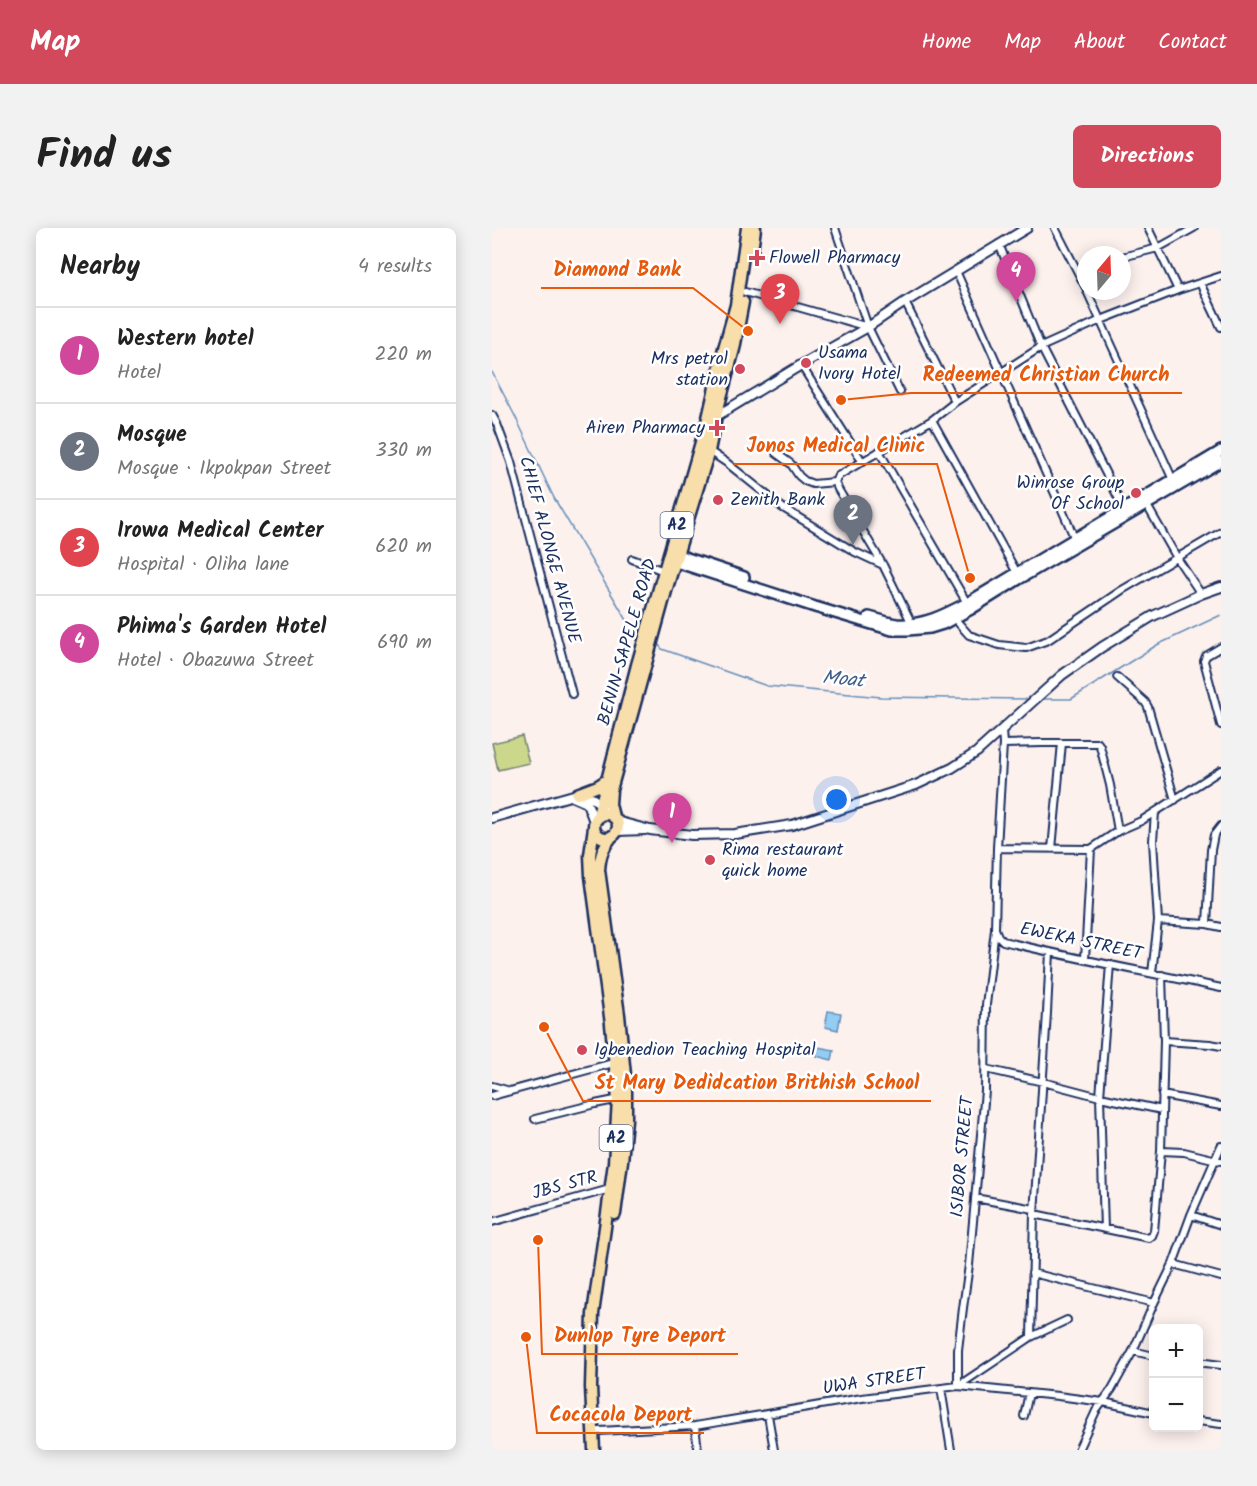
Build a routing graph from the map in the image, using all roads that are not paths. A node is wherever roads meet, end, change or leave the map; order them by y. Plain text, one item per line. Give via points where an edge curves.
1 (747, 228) edge
2 (755, 228) edge
3 (835, 228) edge
4 (1026, 228) edge
5 (1055, 228) edge
6 (1148, 228) edge
7 (1194, 228) edge
8 (999, 244) junction
9 (1158, 248) junction
10 (1131, 254) edge
11 (1077, 265) edge
12 (956, 271) junction
13 (1221, 276) edge
14 (1200, 283) junction
15 (1178, 290) junction
16 (746, 292) junction
17 (1092, 300) edge
18 (905, 302) junction
19 (1101, 320) junction
20 (868, 327) junction
21 (1221, 327) edge
22 (1041, 347) junction
23 (801, 365) junction
24 (1001, 374) junction
25 (900, 392) dead end
26 (955, 402) junction
27 (492, 415) edge
28 (712, 417) junction
29 (932, 420) junction
30 (709, 451) junction
31 (879, 451) junction
32 (1221, 451) edge
33 (776, 453) dead end
34 (862, 461) junction
35 (1221, 461) edge
36 (836, 479) junction
37 (1173, 480) junction
38 (1145, 501) junction
39 (1124, 509) junction
40 (1221, 532) edge
41 (1075, 539) junction
42 (677, 558) junction
43 (1177, 558) junction
44 (632, 559) dead end
45 (883, 565) junction
46 (664, 571) junction
47 (1017, 573) junction
48 (1221, 587) edge
49 (1201, 594) junction
50 (967, 603) junction
51 (954, 618) junction
52 (912, 624) junction
53 (1221, 647) edge
54 (1117, 677) dead end
55 (572, 694) dead end
56 (1221, 725) edge
57 (1002, 731) junction
58 (1062, 743) junction
59 (1003, 744) junction
60 (1221, 770) edge
61 (607, 780) junction
62 (573, 795) junction
63 (1175, 800) junction
64 (600, 803) junction
65 (1155, 812) junction
66 (492, 818) edge
67 (595, 823) junction
68 (614, 823) junction
69 (1221, 826) edge
70 (1118, 831) junction
71 (997, 848) junction
72 (1052, 849) junction
73 (1091, 849) junction
74 (1158, 921) junction
75 (1207, 924) junction
76 (1221, 927) edge
77 (995, 930) junction
78 (1050, 952) junction
79 (1085, 959) junction
80 (1110, 964) junction
81 (1152, 972) junction
82 (1162, 975) junction
83 (1221, 988) edge
84 (1164, 1041) junction
85 (1221, 1046) edge
86 (619, 1061) junction
87 (986, 1069) junction
88 (1043, 1082) junction
89 (492, 1086) edge
90 (511, 1091) junction
91 (1162, 1095) junction
92 (492, 1096) edge
93 (1100, 1097) junction
94 (622, 1099) junction
95 (1221, 1106) edge
96 (1162, 1110) junction
97 (535, 1119) dead end
98 (1221, 1146) edge
99 (1161, 1151) junction
100 (1218, 1160) edge
101 (611, 1189) junction
102 (975, 1198) junction
103 (1034, 1211) junction
104 (1191, 1215) junction
105 (492, 1222) edge
106 (1221, 1225) edge
107 (1104, 1229) junction
108 (1173, 1264) junction
109 (1032, 1273) junction
110 (1221, 1277) edge
111 (1154, 1303) junction
112 (1067, 1320) dead end
113 (1030, 1337) junction
114 (1133, 1351) junction
115 (1149, 1355) edge
116 (1203, 1363) edge
117 (1221, 1365) edge
118 (957, 1386) junction
119 (941, 1388) junction
120 (1029, 1393) junction
121 (1103, 1402) junction
122 (1149, 1412) edge
123 (768, 1414) junction
124 (1024, 1416) dead end
125 (1203, 1422) edge
126 (1221, 1424) edge
127 (694, 1426) junction
128 (599, 1431) junction
129 (594, 1450) edge
130 (601, 1450) edge
131 (698, 1450) edge
132 (774, 1450) edge
133 (951, 1450) edge
134 (1078, 1450) edge

1 - 28 highway, BENIN-SAPELE ROAD / A2 via 736,305
2 - 16 highway, BENIN-SAPELE ROAD / A2
3 - 20 street
4 - 8 street
5 - 11 street
6 - 9 street
7 - 9 street
8 - 12 street
8 - 22 street
9 - 10 street
9 - 15 street
12 - 18 street
12 - 24 street
13 - 14 street
14 - 15 street
14 - 21 street
15 - 19 street
16 - 20 street
16 - 28 highway, BENIN-SAPELE ROAD / A2 via 734,349
17 - 19 street
18 - 20 street
18 - 26 street
19 - 22 street
19 - 37 street
20 - 23 street
20 - 25 street
22 - 24 street
22 - 39 street
23 - 28 street
23 - 34 street
24 - 26 street
24 - 41 street
26 - 29 street
27 - 55 street, CHIEF ALONGE AVENUE via 511,462
28 - 30 highway, BENIN-SAPELE ROAD / A2
28 - 46 highway, BENIN-SAPELE ROAD / A2
29 - 31 street
29 - 47 street
30 - 42 highway, BENIN-SAPELE ROAD / A2
30 - 45 street via 783,508
31 - 34 street
31 - 50 street
32 - 37 main road
33 - 36 street via 805,481 813,484
34 - 36 street
35 - 38 main road
36 - 45 street
37 - 38 main road
38 - 39 main road
38 - 43 street
38 - 51 main road
39 - 41 main road
40 - 43 street
41 - 47 main road
42 - 51 main road via 892,630 930,628
42 - 52 main road via 858,614 895,624
42 - 68 highway, BENIN-SAPELE ROAD / A2 via 611,790 609,804
43 - 49 street
43 - 51 street via 1048,640 1026,648 999,645 969,635
44 - 46 street
45 - 52 street
46 - 61 highway, BENIN-SAPELE ROAD / A2
47 - 50 main road
48 - 49 street
49 - 57 street via 1153,616 1095,652 1062,675
50 - 52 main road via 945,615
53 - 56 street via 1204,661
54 - 63 street via 1148,708
57 - 59 street, EWEKA STREET
57 - 68 street via 977,752 926,781 792,825 735,834 692,835
58 - 59 street
58 - 70 street via 1099,744
58 - 72 street
59 - 71 street, EWEKA STREET
60 - 63 street
61 - 62 highway
61 - 64 highway, BENIN-SAPELE ROAD / A2
62 - 64 street via 585,795
62 - 66 street
62 - 67 street via 587,803
63 - 65 street
64 - 67 highway, BENIN-SAPELE ROAD / A2
64 - 68 street
65 - 70 street
65 - 74 street
67 - 68 highway via 606,815
67 - 68 highway via 597,834 608,838
67 - 86 highway, A2 via 591,876
68 - 86 highway, A2 via 599,870 619,1015
69 - 75 street via 1211,850
70 - 73 street
71 - 72 street
71 - 77 street, EWEKA STREET
72 - 73 street
73 - 79 street
74 - 75 street
74 - 81 street
75 - 76 street
77 - 78 street, EWEKA STREET via 1003,941
77 - 87 street, ISIBOR STREET via 986,1005
78 - 79 street, EWEKA STREET
78 - 88 street
79 - 80 street, EWEKA STREET
80 - 81 street, EWEKA STREET
80 - 93 street
81 - 82 street, EWEKA STREET
82 - 83 street, EWEKA STREET
82 - 84 street
84 - 85 street
84 - 91 street
86 - 90 street
86 - 94 highway, A2
87 - 88 street
87 - 102 street, ISIBOR STREET
88 - 93 street
88 - 103 street
89 - 90 street
90 - 92 street
91 - 95 street
91 - 96 street
93 - 96 street
93 - 107 street
94 - 97 street
94 - 101 highway, A2
94 - 128 highway, A2 via 626,1120 622,1161 600,1311
96 - 99 street
98 - 100 street
99 - 100 street
99 - 107 street via 1152,1236
100 - 104 street
101 - 105 street, JBS STR
101 - 129 highway, A2 via 594,1314
102 - 103 street
102 - 118 street, ISIBOR STREET
103 - 107 street
103 - 109 street
104 - 106 street
104 - 108 street
108 - 110 street
108 - 111 street
109 - 111 street
109 - 113 street
111 - 114 street
112 - 113 street
113 - 118 street
114 - 115 street
114 - 121 street
116 - 117 street
118 - 119 street, UWA STREET
118 - 120 street, UWA STREET
119 - 123 street, UWA STREET
119 - 133 street
120 - 121 street, UWA STREET
120 - 124 street
121 - 122 street, UWA STREET
121 - 134 street
123 - 127 street, UWA STREET
123 - 132 street
125 - 126 street
127 - 128 street, UWA STREET
127 - 131 street
128 - 130 highway, A2

